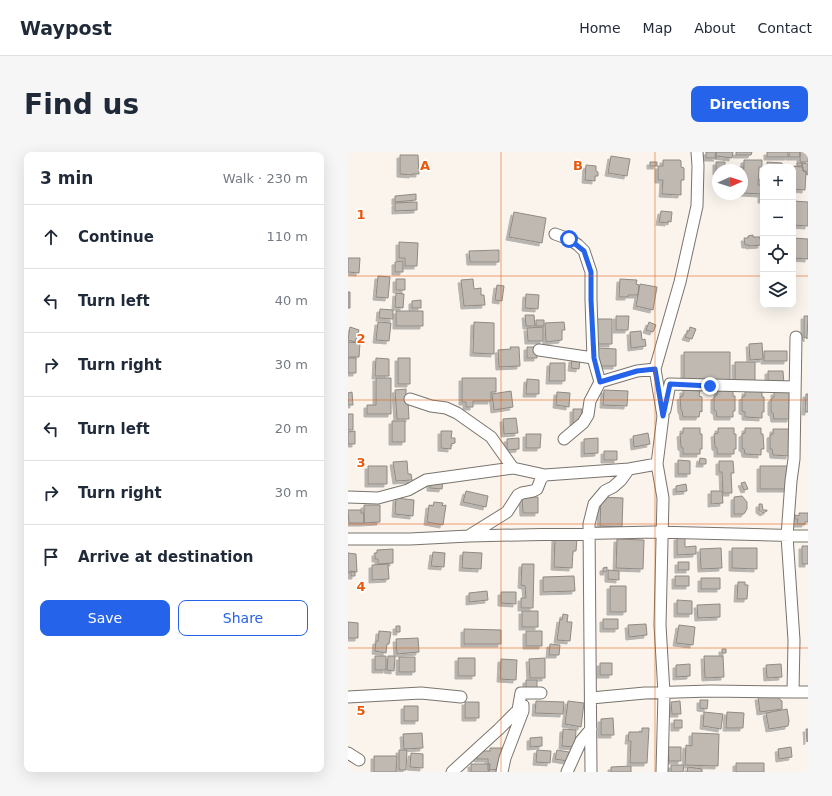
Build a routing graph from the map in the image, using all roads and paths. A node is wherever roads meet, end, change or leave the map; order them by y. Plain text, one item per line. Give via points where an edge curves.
1 (697, 152) edge
2 (555, 234) dead end
3 (796, 337) dead end
4 (539, 350) dead end
5 (594, 358) junction
6 (655, 369) junction
7 (600, 382) junction
8 (795, 386) junction
9 (410, 399) dead end
10 (663, 416) junction
11 (564, 439) dead end
12 (657, 464) junction
13 (513, 468) junction
14 (629, 469) junction
15 (545, 474) junction
16 (348, 497) edge
17 (663, 532) junction
18 (588, 534) junction
19 (469, 536) junction
20 (787, 536) junction
21 (808, 536) edge
22 (348, 539) edge
23 (793, 692) junction
24 (808, 692) edge
25 (521, 693) junction
26 (541, 693) dead end
27 (664, 693) junction
28 (348, 697) edge
29 (461, 697) dead end
30 (591, 698) junction
31 (591, 729) junction
32 (348, 753) edge
33 (359, 760) dead end
34 (452, 772) edge
35 (502, 772) edge
36 (567, 772) edge
37 (591, 772) edge
38 (662, 772) edge

1 - 6 street via 698,206
2 - 5 street via 573,241 584,251 591,272
3 - 8 street
4 - 5 street
5 - 7 street
6 - 7 street via 637,371
6 - 10 street
7 - 11 street via 583,423
8 - 10 street via 670,384
8 - 20 street via 794,459
9 - 13 street via 457,413 491,437
10 - 12 street
12 - 14 street
12 - 17 street via 663,498
13 - 15 street
13 - 16 street via 426,480 408,490 378,498
14 - 15 street
14 - 18 street via 622,480 605,491 594,504
15 - 19 street via 537,489 518,495 507,512
17 - 18 street
17 - 20 street
17 - 27 street via 660,624
18 - 19 street
18 - 30 street
19 - 22 street
20 - 21 street
20 - 23 street via 794,640
23 - 24 street
23 - 27 street
25 - 26 street
25 - 34 street via 518,710
25 - 35 street via 523,711
27 - 30 street
27 - 38 street
28 - 29 street via 421,693
30 - 31 street
31 - 36 street via 581,741
31 - 37 street
32 - 33 street

